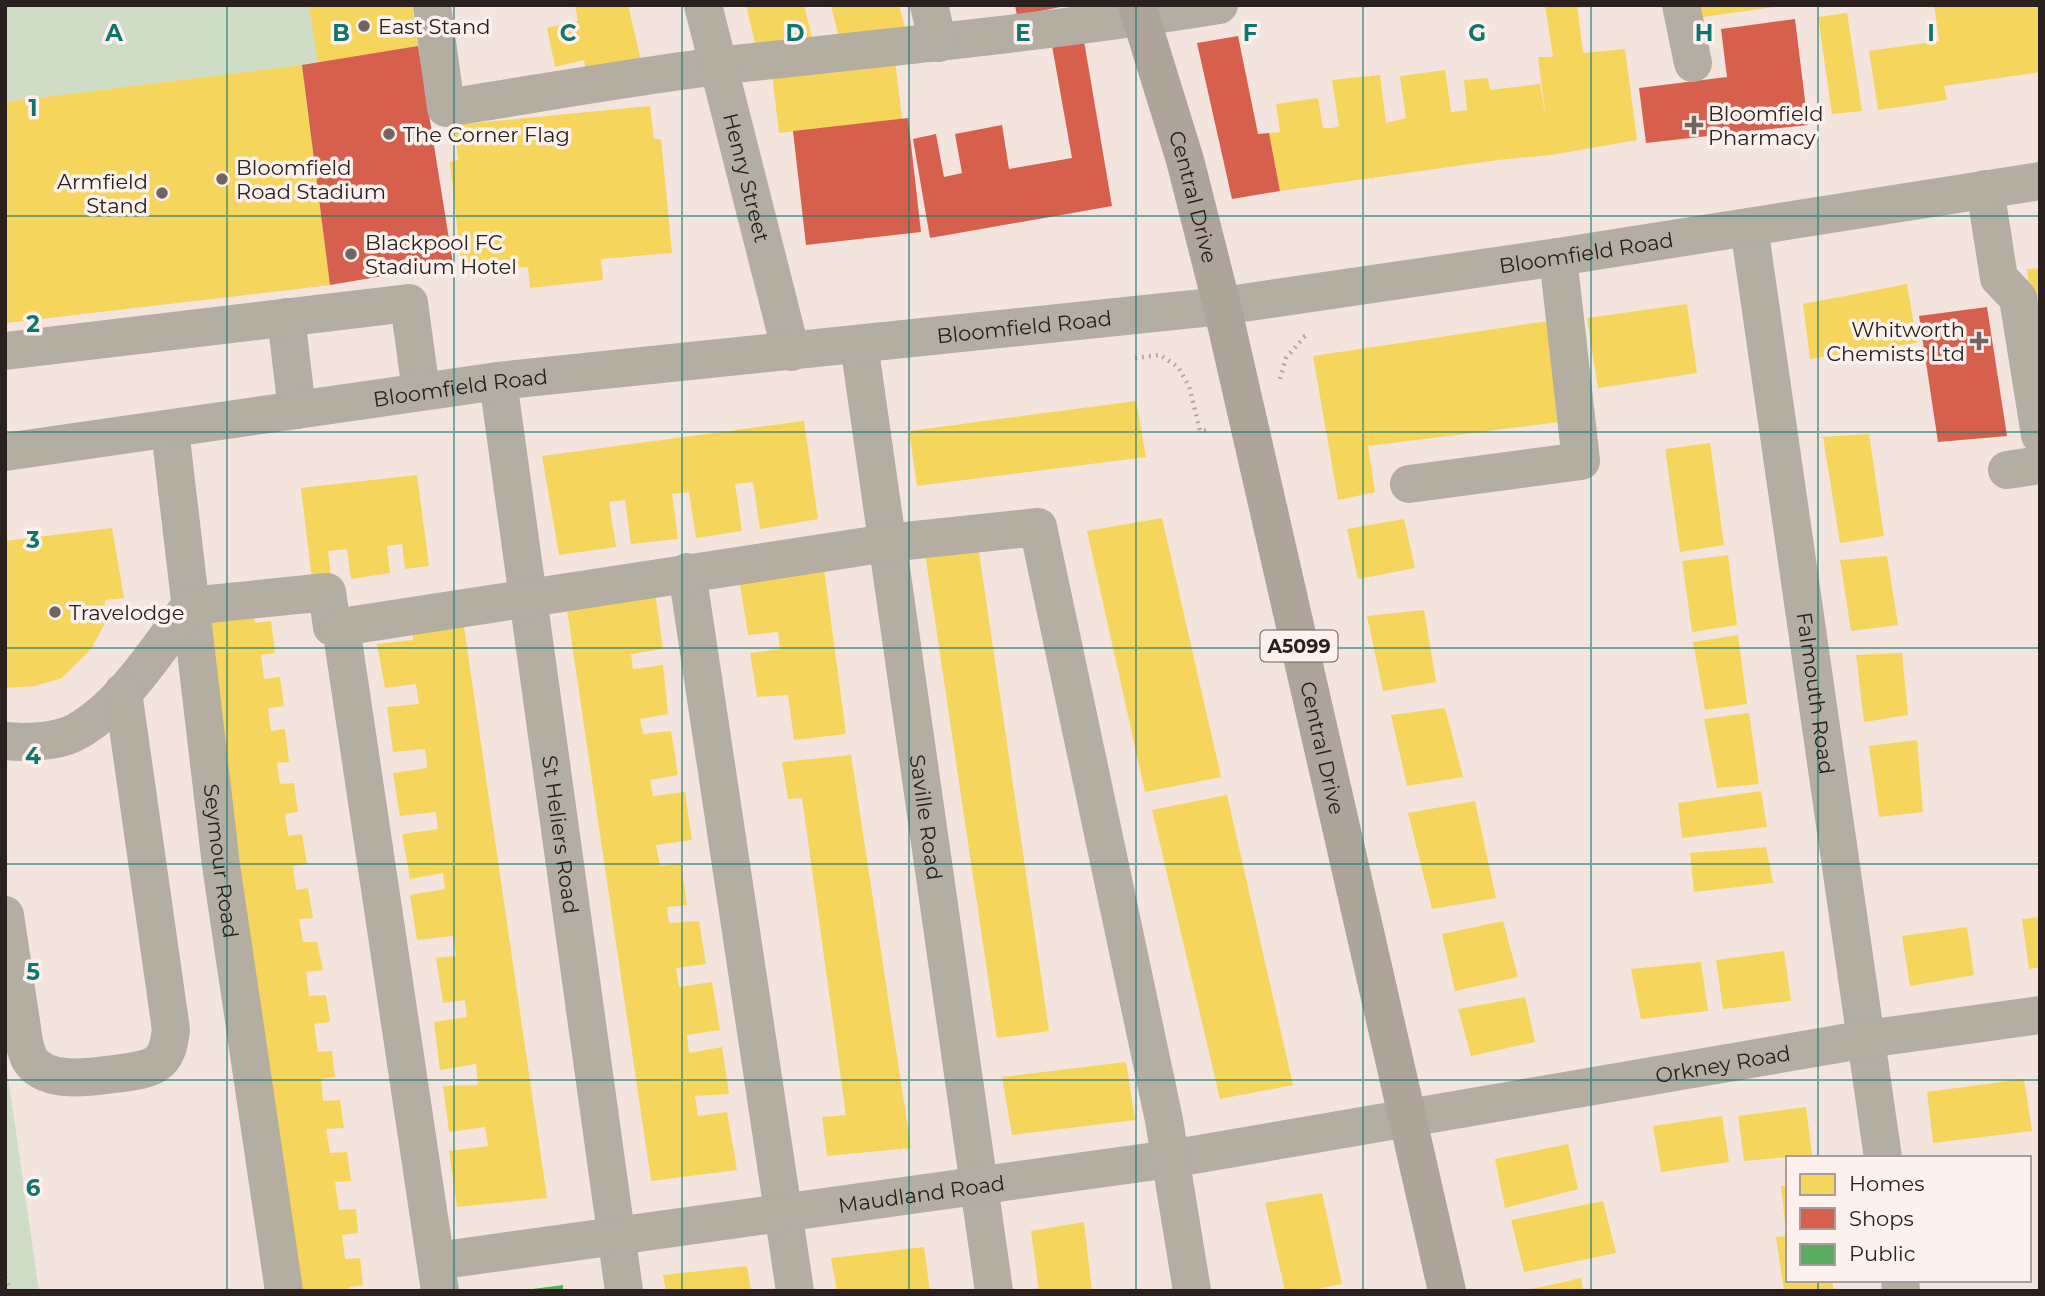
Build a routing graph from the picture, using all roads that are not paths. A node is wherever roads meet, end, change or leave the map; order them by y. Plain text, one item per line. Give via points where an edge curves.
1 (432, 5) edge
2 (703, 5) edge
3 (929, 5) edge
4 (1219, 5) edge
5 (1681, 5) edge
6 (1138, 12) edge
7 (938, 43) junction
8 (1693, 63) dead end
9 (718, 66) junction
10 (2040, 181) edge
11 (1985, 190) junction
12 (1749, 227) junction
13 (1558, 257) junction
14 (1222, 306) junction
15 (286, 317) junction
16 (859, 344) junction
17 (5, 351) edge
18 (791, 352) junction
19 (498, 381) junction
20 (421, 391) junction
21 (297, 410) junction
22 (170, 430) junction
23 (2040, 435) edge
24 (5, 452) edge
25 (1409, 484) dead end
26 (887, 543) junction
27 (687, 572) junction
28 (527, 597) junction
29 (190, 607) junction
30 (341, 627) junction
31 (123, 692) junction
32 (5, 741) edge
33 (5, 915) edge
34 (2040, 1014) edge
35 (1867, 1039) junction
36 (1406, 1120) junction
37 (1883, 1156) edge
38 (1170, 1158) junction
39 (978, 1186) junction
40 (784, 1212) junction
41 (616, 1237) junction
42 (438, 1276) edge
43 (284, 1291) edge
44 (624, 1291) edge
45 (796, 1291) edge
46 (994, 1291) edge
47 (1192, 1291) edge
48 (1447, 1291) edge

1 - 9 street via 446,108
2 - 9 street, Henry Street
3 - 7 street
4 - 6 street
5 - 8 street
6 - 7 street
6 - 14 main road, Central Drive / A5099 via 1185,160
7 - 9 street
9 - 18 street, Henry Street
10 - 11 street, Bloomfield Road
11 - 12 street, Bloomfield Road
11 - 23 street via 1999,278 2018,298
12 - 13 street, Bloomfield Road
12 - 35 street, Falmouth Road
13 - 14 street, Bloomfield Road
13 - 25 street via 1581,461
14 - 16 street, Bloomfield Road
14 - 36 main road, Central Drive / A5099
15 - 17 street
15 - 20 street via 409,303
15 - 21 street
16 - 18 street, Bloomfield Road
16 - 26 street, Saville Road
18 - 19 street, Bloomfield Road
19 - 20 street, Bloomfield Road
19 - 28 street, St Heliers Road
20 - 21 street, Bloomfield Road
21 - 22 street, Bloomfield Road
22 - 24 street, Bloomfield Road
22 - 29 street, Seymour Road
26 - 27 street
26 - 38 street via 1038,527
26 - 39 street, Saville Road
27 - 28 street
27 - 40 street
28 - 30 street
28 - 41 street, St Heliers Road
29 - 30 street via 327,592 332,627
29 - 31 street
29 - 43 street, Seymour Road via 221,865
30 - 42 street
31 - 32 street via 102,714 72,734 37,742
31 - 33 street via 171,1030 168,1049 158,1063 136,1071 73,1079 54,1075 29,1059
34 - 35 street, Orkney Road
35 - 36 street, Orkney Road
35 - 37 street, Falmouth Road
36 - 38 street, Maudland Road
36 - 48 main road, Central Drive / A5099
38 - 39 street, Maudland Road
38 - 47 street
39 - 40 street, Maudland Road
39 - 46 street, Saville Road
40 - 41 street, Maudland Road
40 - 45 street
41 - 42 street, Maudland Road
41 - 44 street, St Heliers Road

